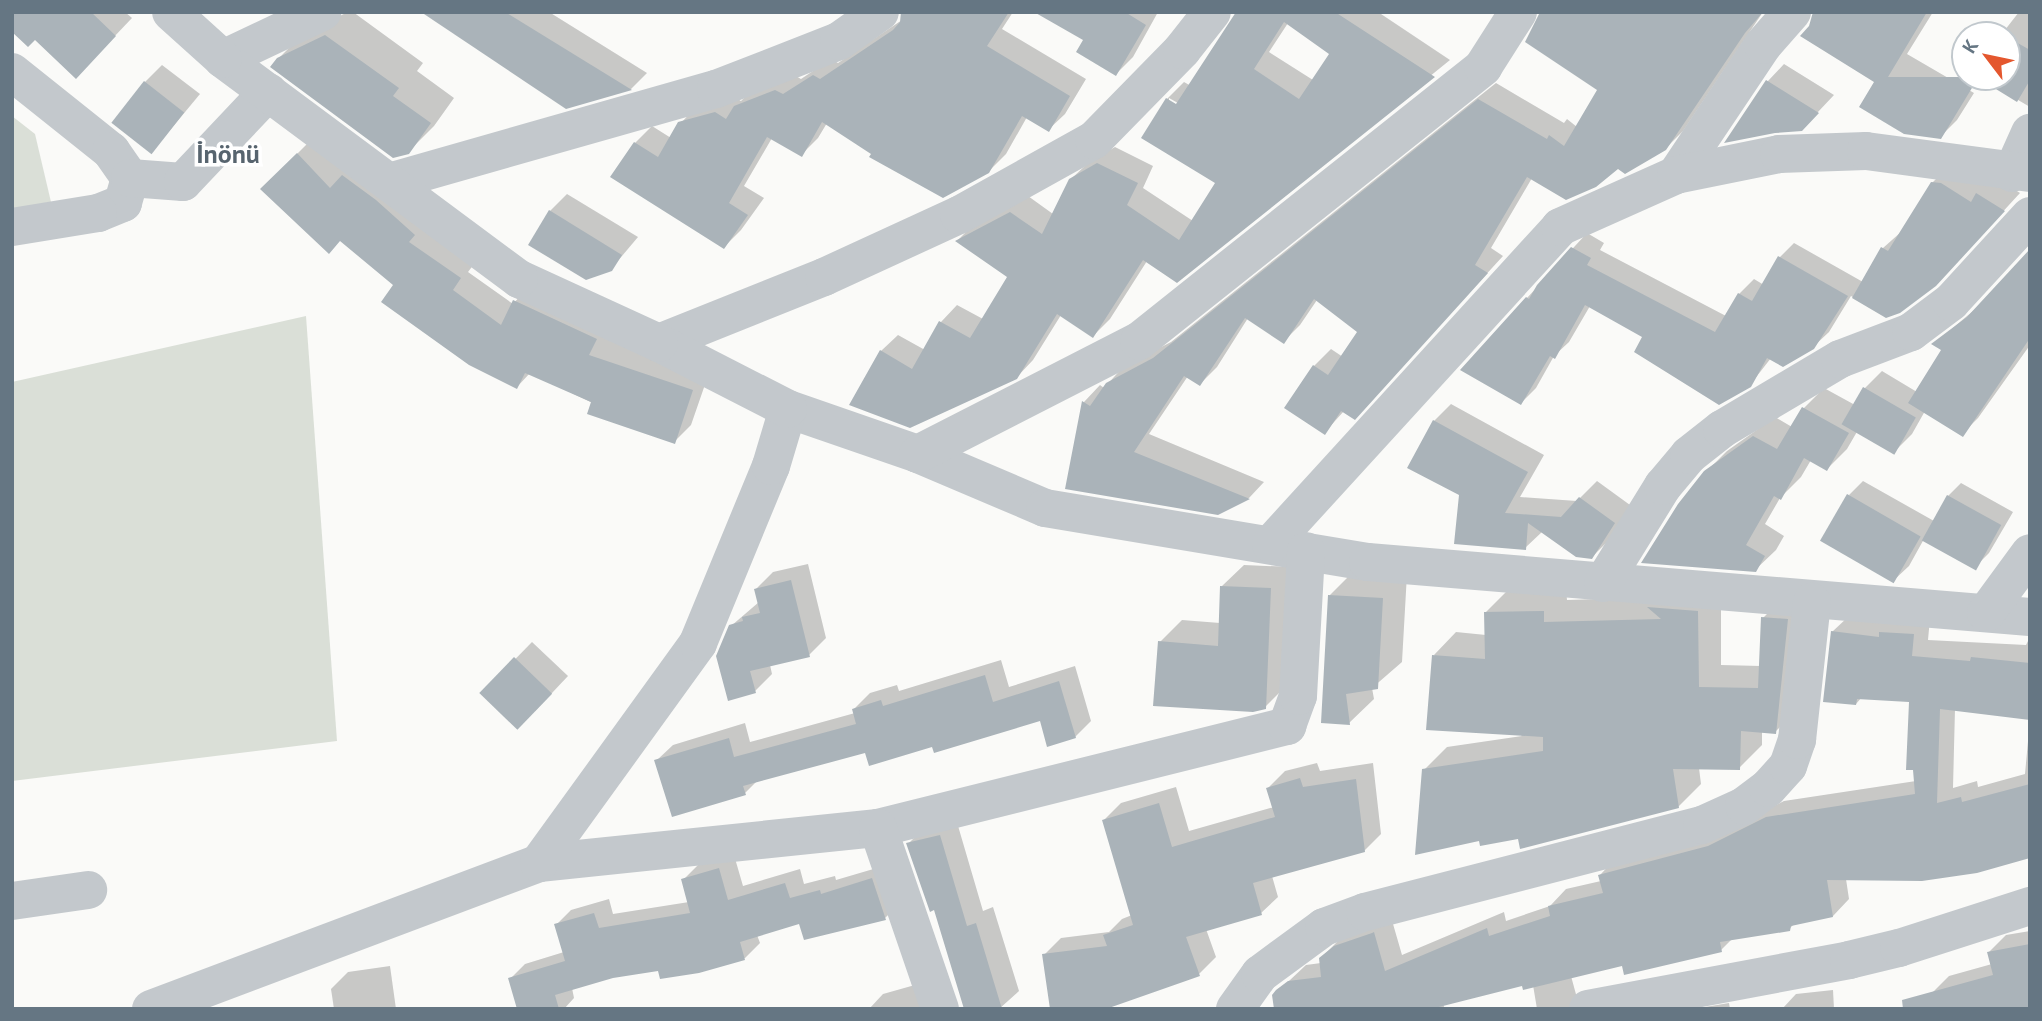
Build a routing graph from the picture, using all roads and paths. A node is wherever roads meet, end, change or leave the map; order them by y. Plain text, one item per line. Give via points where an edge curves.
1 (171, 12) edge
2 (322, 12) edge
3 (880, 12) edge
4 (1212, 12) edge
5 (1518, 12) edge
6 (1792, 12) edge
7 (223, 59) junction
8 (12, 72) edge
9 (268, 92) junction
10 (2030, 133) edge
11 (2021, 173) edge
12 (1676, 175) junction
13 (130, 178) junction
14 (389, 182) junction
15 (2030, 216) edge
16 (12, 227) edge
17 (659, 343) junction
18 (788, 409) junction
19 (918, 454) junction
20 (1289, 547) junction
21 (2030, 553) edge
22 (1603, 583) junction
23 (1812, 601) junction
24 (1986, 613) junction
25 (2030, 617) edge
26 (878, 828) junction
27 (539, 863) junction
28 (88, 890) dead end
29 (12, 901) edge
30 (2030, 906) edge
31 (151, 1009) edge
32 (940, 1009) edge
33 (1235, 1009) edge
34 (1588, 1009) edge

1 - 7 street
2 - 7 street
3 - 14 street via 839,41 716,89
4 - 17 street via 1182,50 1094,139 959,215 824,277
5 - 19 street via 1483,67 1139,341
6 - 12 street via 1763,45
7 - 9 street
8 - 13 street via 111,152
9 - 13 street via 183,182
9 - 14 street
10 - 11 street
11 - 12 street via 1866,151 1779,153
12 - 20 street via 1560,227
13 - 16 street via 123,203 98,213
14 - 17 street via 520,279
15 - 22 street via 1951,302 1911,332 1840,359 1722,429 1689,454 1663,486
17 - 18 street
18 - 19 street
18 - 27 street via 771,466 698,643
19 - 20 street via 1045,508
20 - 22 street via 1368,562
20 - 26 street via 1298,696 1287,726
21 - 24 street
22 - 23 street
23 - 24 street
23 - 33 street via 1797,740 1788,766 1744,806 1702,825 1366,912 1324,927 1260,974
24 - 25 street
26 - 27 street
26 - 32 street
27 - 31 street
28 - 29 street
30 - 34 street via 1849,960

